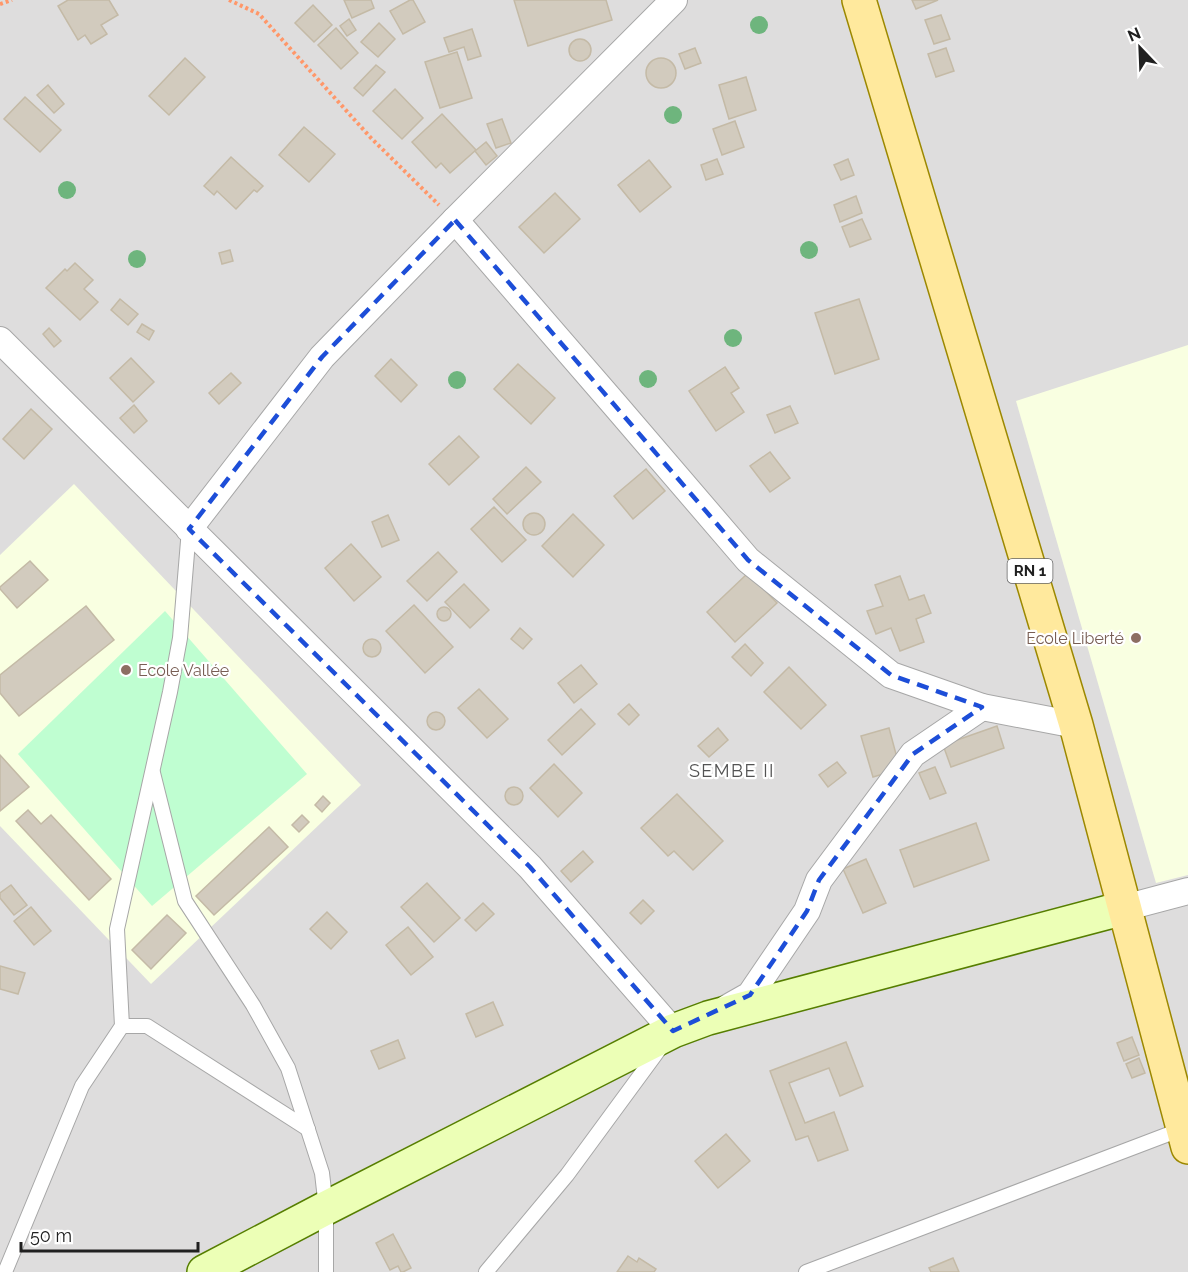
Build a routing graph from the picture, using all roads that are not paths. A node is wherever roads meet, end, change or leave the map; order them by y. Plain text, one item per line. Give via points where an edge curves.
1 (674, 0) edge
2 (859, 0) edge
3 (455, 220) junction
4 (0, 340) edge
5 (189, 529) junction
6 (982, 707) junction
7 (1077, 725) junction
8 (152, 771) junction
9 (1188, 891) edge
10 (1124, 908) junction
11 (708, 1018) junction
12 (122, 1026) junction
13 (673, 1031) junction
14 (308, 1129) junction
15 (1185, 1138) edge
16 (326, 1208) junction
17 (5, 1272) edge
18 (204, 1272) edge
19 (326, 1272) edge
20 (486, 1272) edge
21 (806, 1272) edge

1 - 3 street
2 - 7 main road, RN 1
3 - 5 street via 322,357
3 - 6 street via 748,560 891,675
4 - 5 street
5 - 8 lane via 180,638
5 - 13 street via 530,867
6 - 7 street
6 - 11 street via 913,754 819,880 807,911 750,995
7 - 10 main road, RN 1
8 - 12 lane via 117,929
8 - 14 lane via 185,901 253,1005 288,1068
9 - 10 street
10 - 11 main road
10 - 15 main road, RN 1
11 - 13 main road
12 - 14 lane via 147,1026
12 - 17 lane via 82,1086
13 - 16 main road
13 - 20 lane via 567,1175
14 - 16 lane via 322,1173
15 - 21 lane
16 - 18 main road
16 - 19 lane

